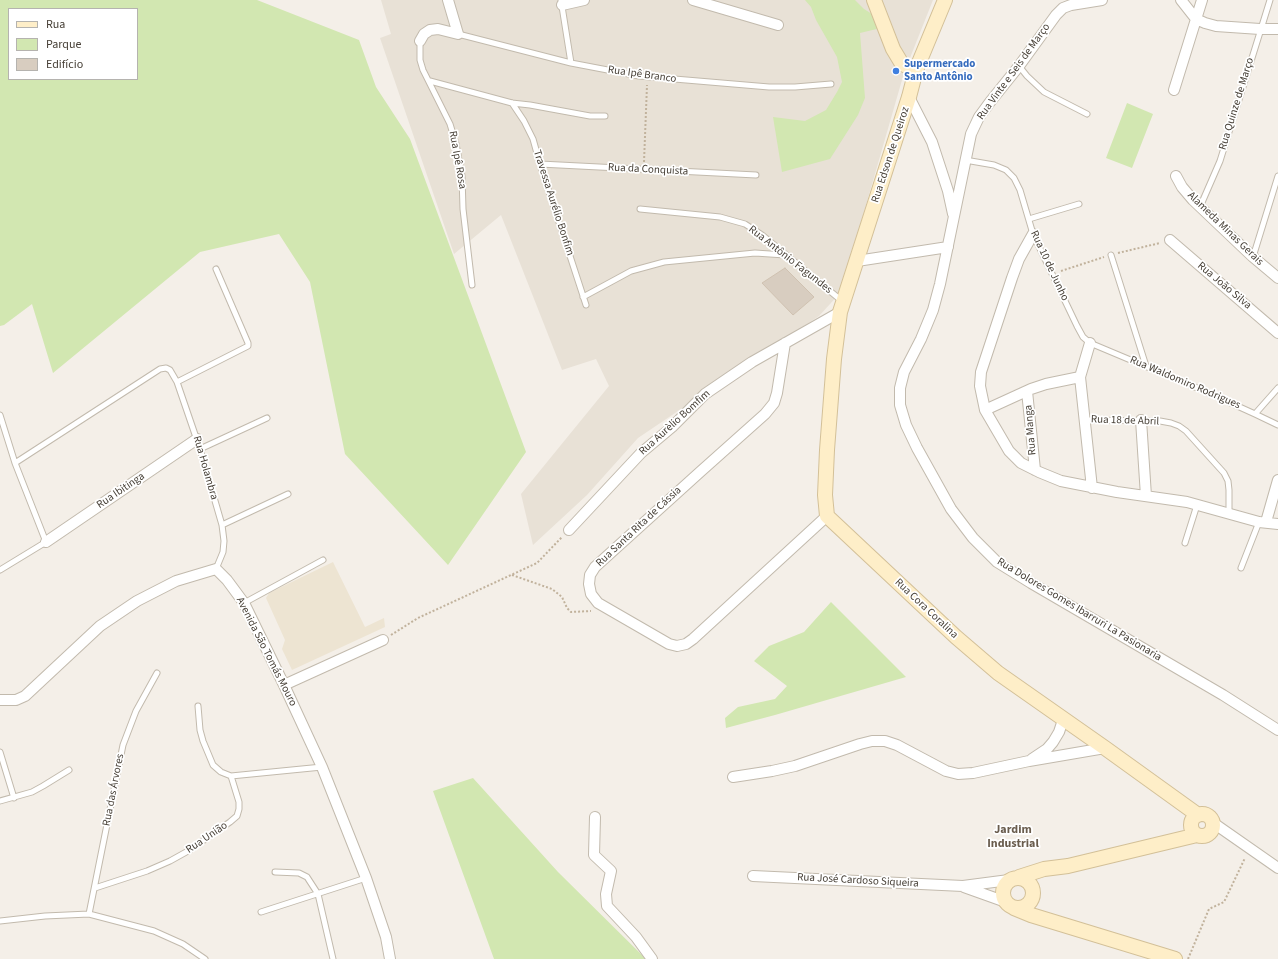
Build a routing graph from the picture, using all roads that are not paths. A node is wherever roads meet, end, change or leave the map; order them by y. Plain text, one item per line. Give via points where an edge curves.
1 (448, 0) edge
2 (584, 0) edge
3 (694, 0) edge
4 (874, 0) edge
5 (945, 0) edge
6 (1102, 0) edge
7 (1181, 0) edge
8 (1202, 0) edge
9 (1270, 0) edge
10 (562, 2) edge
11 (1196, 19) junction
12 (778, 25) dead end
13 (1260, 29) junction
14 (1278, 29) edge
15 (458, 34) junction
16 (420, 41) joint
17 (571, 63) junction
18 (1020, 66) junction
19 (916, 70) junction
20 (430, 81) junction
21 (831, 84) dead end
22 (1174, 90) dead end
23 (909, 97) junction
24 (512, 103) junction
25 (1087, 114) dead end
26 (605, 116) dead end
27 (965, 160) junction
28 (540, 164) junction
29 (756, 175) dead end
30 (1176, 176) dead end
31 (1278, 176) edge
32 (1079, 204) dead end
33 (1200, 206) junction
34 (640, 209) dead end
35 (954, 217) junction
36 (1029, 218) junction
37 (1032, 234) junction
38 (1170, 240) dead end
39 (948, 247) junction
40 (785, 255) junction
41 (1111, 255) dead end
42 (1253, 257) junction
43 (857, 261) junction
44 (216, 269) dead end
45 (1278, 278) edge
46 (472, 285) dead end
47 (583, 297) junction
48 (586, 306) dead end
49 (842, 307) junction
50 (1278, 332) edge
51 (785, 343) junction
52 (1090, 343) junction
53 (1146, 366) junction
54 (1080, 377) junction
55 (177, 382) junction
56 (1278, 388) edge
57 (1028, 391) junction
58 (985, 410) junction
59 (1255, 414) junction
60 (0, 416) edge
61 (267, 418) dead end
62 (1084, 420) junction
63 (1142, 420) junction
64 (1278, 426) edge
65 (197, 439) junction
66 (200, 450) junction
67 (15, 463) junction
68 (1035, 470) junction
69 (1278, 480) edge
70 (1092, 488) junction
71 (288, 494) dead end
72 (1146, 496) junction
73 (1197, 505) junction
74 (1229, 513) junction
75 (827, 516) junction
76 (1262, 522) junction
77 (1278, 524) edge
78 (222, 525) junction
79 (569, 530) road end
80 (46, 542) junction
81 (1185, 543) dead end
82 (323, 560) dead end
83 (1241, 568) dead end
84 (216, 569) junction
85 (0, 570) edge
86 (244, 603) junction
87 (383, 640) road end
88 (157, 673) dead end
89 (284, 684) junction
90 (0, 700) edge
91 (198, 706) dead end
92 (1063, 720) junction
93 (1278, 730) edge
94 (1105, 748) junction
95 (0, 752) edge
96 (1029, 761) junction
97 (322, 767) junction
98 (69, 770) dead end
99 (231, 776) junction
100 (733, 777) dead end
101 (14, 798) junction
102 (0, 801) edge
103 (1198, 815) junction
104 (595, 817) dead end
105 (1212, 822) junction
106 (1197, 835) junction
107 (1068, 866) junction
108 (1278, 868) edge
109 (274, 872) dead end
110 (753, 876) dead end
111 (366, 878) junction
112 (1014, 879) junction
113 (963, 886) junction
114 (95, 888) junction
115 (318, 894) junction
116 (1032, 896) junction
117 (1010, 905) junction
118 (261, 912) dead end
119 (89, 914) junction
120 (0, 921) edge
121 (1059, 923) junction
122 (205, 959) edge
123 (333, 959) edge
124 (390, 959) edge
125 (652, 959) edge
126 (1175, 959) edge

1 - 15 street
2 - 10 street
3 - 12 street
4 - 19 street via 902,64
5 - 19 street, Rua Edson de Queiroz
6 - 18 street, Rua Vinte e Seis de Março via 1063,8 1056,14
7 - 11 street
8 - 11 street
9 - 13 lane, Rua Quinze de Março
10 - 17 lane
11 - 13 street via 1216,26
11 - 22 street
13 - 14 street
13 - 33 lane, Rua Quinze de Março via 1220,161
15 - 16 street via 438,29 430,30
15 - 17 lane, Rua Ipê Branco
16 - 20 lane, Rua Ipê Rosa via 420,60
17 - 21 lane, Rua Ipê Branco via 647,76 769,87
18 - 25 lane via 1044,92
18 - 27 street, Rua Vinte e Seis de Março via 979,117 971,134
19 - 23 street, Rua Edson de Queiroz
20 - 24 lane
20 - 46 lane, Rua Ipê Rosa via 450,124 456,144 462,176 463,210
23 - 35 street via 932,142
23 - 43 street, Rua Edson de Queiroz
24 - 26 lane via 590,116
24 - 28 lane, Travessa Aurélio Bonfim via 533,139
27 - 35 street, Rua Vinte e Seis de Março
27 - 36 lane, Rua 10 de Junho via 994,165 1006,170 1020,190
28 - 29 lane, Rua da Conquista
28 - 47 lane, Travessa Aurélio Bonfim
30 - 33 street, Alameda Minas Gerais via 1182,187
31 - 42 lane
32 - 36 lane
33 - 42 street, Alameda Minas Gerais
34 - 40 lane, Rua Antônio Fagundes via 720,218 744,224 762,235
35 - 39 street, Rua Vinte e Seis de Março
36 - 37 lane, Rua 10 de Junho
37 - 52 lane, Rua 10 de Junho via 1077,326
37 - 58 street via 1019,259 981,372 980,386
38 - 50 street, Rua João Silva
39 - 43 street
39 - 93 street, Rua Dolores Gomes Ibarruri La Pasionaria via 933,310 904,372 900,405 916,448 951,509 973,538 998,562
40 - 47 lane via 754,253 664,262 631,271
40 - 49 lane, Rua Antônio Fagundes
41 - 53 lane
42 - 45 street, Alameda Minas Gerais
43 - 49 street, Rua Edson de Queiroz
44 - 55 lane via 248,346
47 - 48 lane, Travessa Aurélio Bonfim
49 - 51 street, Rua Aurèlio Bomfim
49 - 75 street via 834,359 825,495
51 - 75 street, Rua Santa Rita de Cássia via 774,403 765,414 595,567 588,584 591,594 598,603 669,644 686,644
51 - 79 street, Rua Aurèlio Bomfim via 705,394 641,453
52 - 53 lane, Rua Waldomiro Rodrigues
52 - 54 street
53 - 59 lane, Rua Waldomiro Rodrigues
54 - 57 street via 1046,384
54 - 62 street
55 - 65 lane, Rua Holambra
55 - 67 lane, Rua Holambra via 170,370 160,369
56 - 59 lane
57 - 58 street
57 - 68 street, Rua Manga
58 - 68 street via 1009,451 1021,463
59 - 64 lane, Rua Waldomiro Rodrigues
60 - 67 lane
61 - 66 lane
62 - 63 lane, Rua 18 de Abril
62 - 70 street
63 - 72 street
63 - 74 lane, Rua 18 de Abril via 1171,423 1186,431 1224,473 1228,481
65 - 66 lane, Rua Holambra
65 - 80 street, Rua Ibitinga
66 - 78 lane, Rua Holambra
67 - 80 lane
68 - 70 street via 1061,481
69 - 76 street
70 - 72 street
71 - 78 lane
72 - 73 street
73 - 74 street
73 - 81 lane
74 - 76 street
75 - 92 street, Rua Cora Coralina via 986,663
76 - 77 street
76 - 83 lane
78 - 84 lane, Rua Holambra via 223,552
80 - 85 lane
82 - 86 lane
84 - 86 street, Avenida São Tomás Mouro
84 - 90 street via 176,580 137,601 100,626 25,696 16,700
86 - 89 street, Avenida São Tomás Mouro
87 - 89 street
88 - 114 lane, Rua das Árvores via 136,711 123,745
89 - 97 street, Avenida São Tomás Mouro
91 - 99 lane via 202,735 214,765
92 - 94 street, Rua Cora Coralina
92 - 96 street via 1053,742
94 - 96 street
94 - 103 street, Rua Cora Coralina
95 - 101 lane
96 - 100 street via 958,774 946,771 897,745 885,741 872,741 795,766
97 - 99 lane
97 - 111 street, Avenida São Tomás Mouro
98 - 101 lane via 32,792
99 - 114 lane, Rua União via 239,809 237,816 230,822 170,861
101 - 102 lane
103 - 105 street via 1205,815
103 - 106 street via 1192,820 1191,827
104 - 125 street via 594,855 611,871 606,894 607,906 636,937
105 - 106 street via 1213,828 1208,835
105 - 108 street
106 - 107 street
107 - 112 street via 1044,869
107 - 116 street via 1041,882
109 - 115 lane via 303,874
110 - 113 street, Rua José Cardoso Siqueira
111 - 115 lane
111 - 124 street, Avenida São Tomás Mouro via 386,937
112 - 113 street, Rua José Cardoso Siqueira
112 - 116 street via 1023,878 1030,883
112 - 117 street via 1003,888 1004,898
113 - 117 street, Rua José Cardoso Siqueira
114 - 119 lane, Rua das Árvores
115 - 118 lane
115 - 123 lane
116 - 117 street via 1024,907
116 - 121 street, Rua José Cardoso Siqueira
117 - 121 street, Rua José Cardoso Siqueira via 1031,915
119 - 120 lane
119 - 122 lane via 154,931 183,944
121 - 126 street, Rua José Cardoso Siqueira

